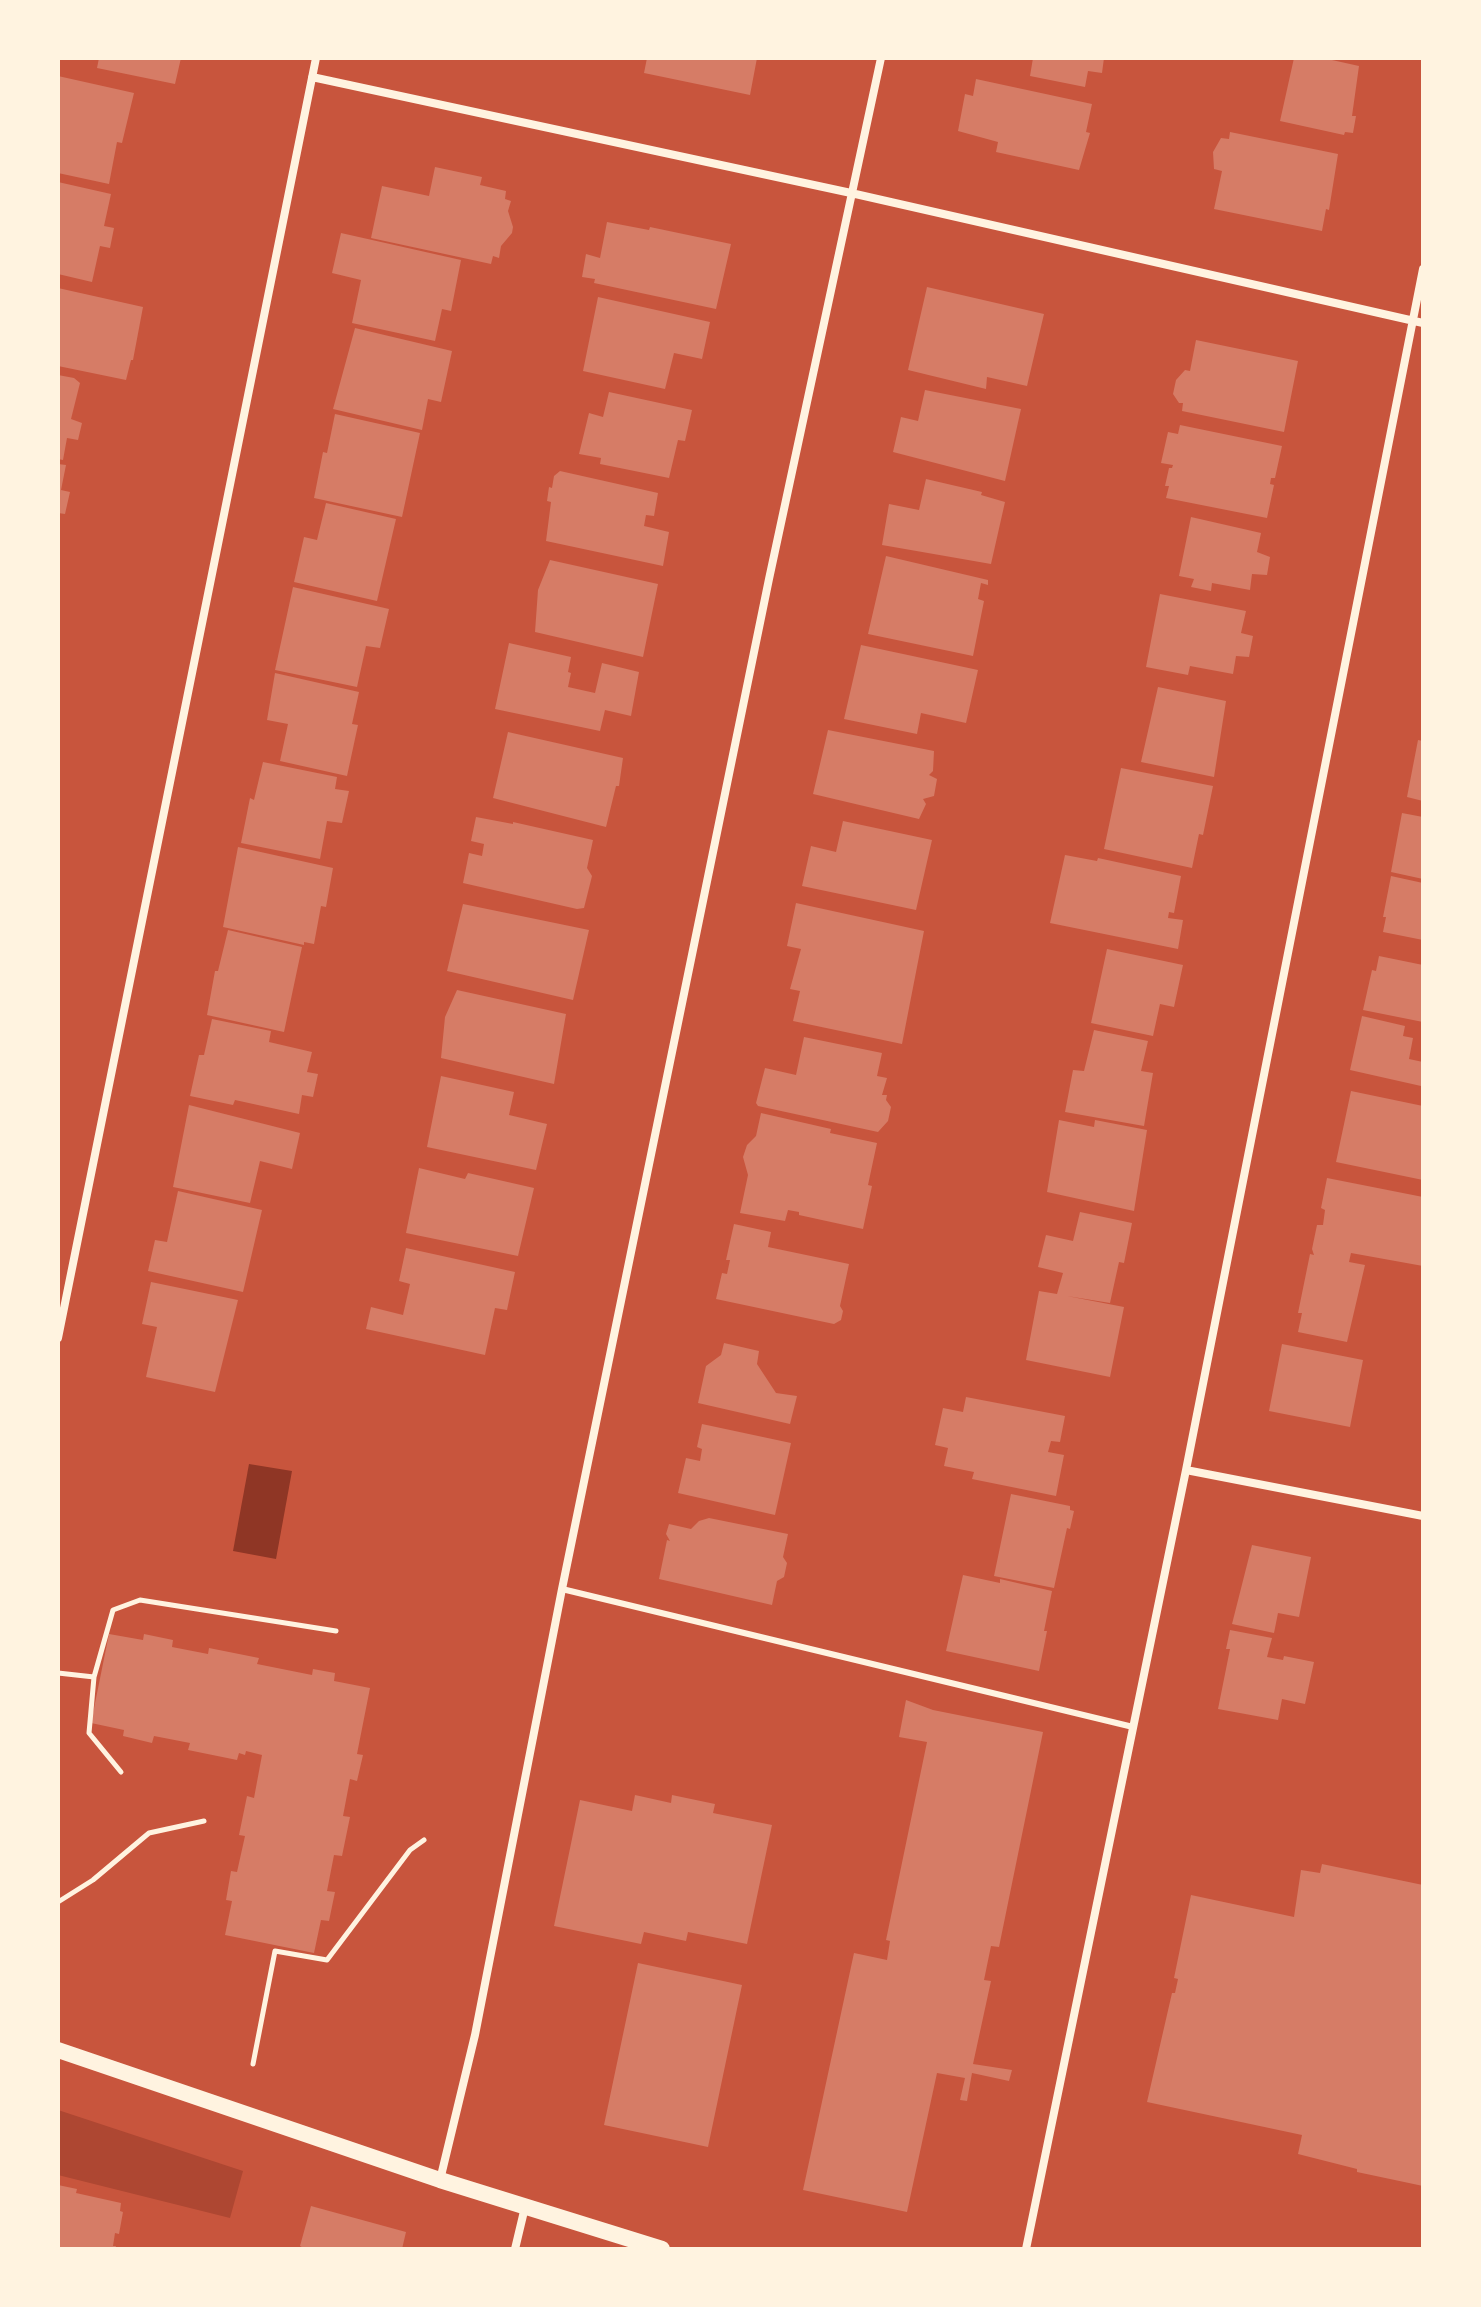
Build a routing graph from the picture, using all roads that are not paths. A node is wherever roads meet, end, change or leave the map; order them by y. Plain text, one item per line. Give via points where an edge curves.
1 (316, 58) edge
2 (881, 58) edge
3 (312, 77) junction
4 (851, 193) junction
5 (1423, 269) edge
6 (1413, 321) junction
7 (1423, 323) edge
8 (58, 1338) edge
9 (1186, 1470) junction
10 (1423, 1516) edge
11 (562, 1589) junction
12 (1133, 1727) junction
13 (58, 2050) edge
14 (440, 2180) junction
15 (525, 2207) junction
16 (515, 2249) edge
17 (662, 2249) edge
18 (1026, 2249) edge

1 - 3 street
2 - 4 street
3 - 4 street
3 - 8 street
4 - 6 street
4 - 11 street
5 - 6 street
6 - 7 street
6 - 9 street
9 - 10 street
9 - 12 street
11 - 12 lane
11 - 14 street via 475,2035
12 - 18 street
13 - 14 main road
14 - 15 main road
15 - 16 street
15 - 17 main road

